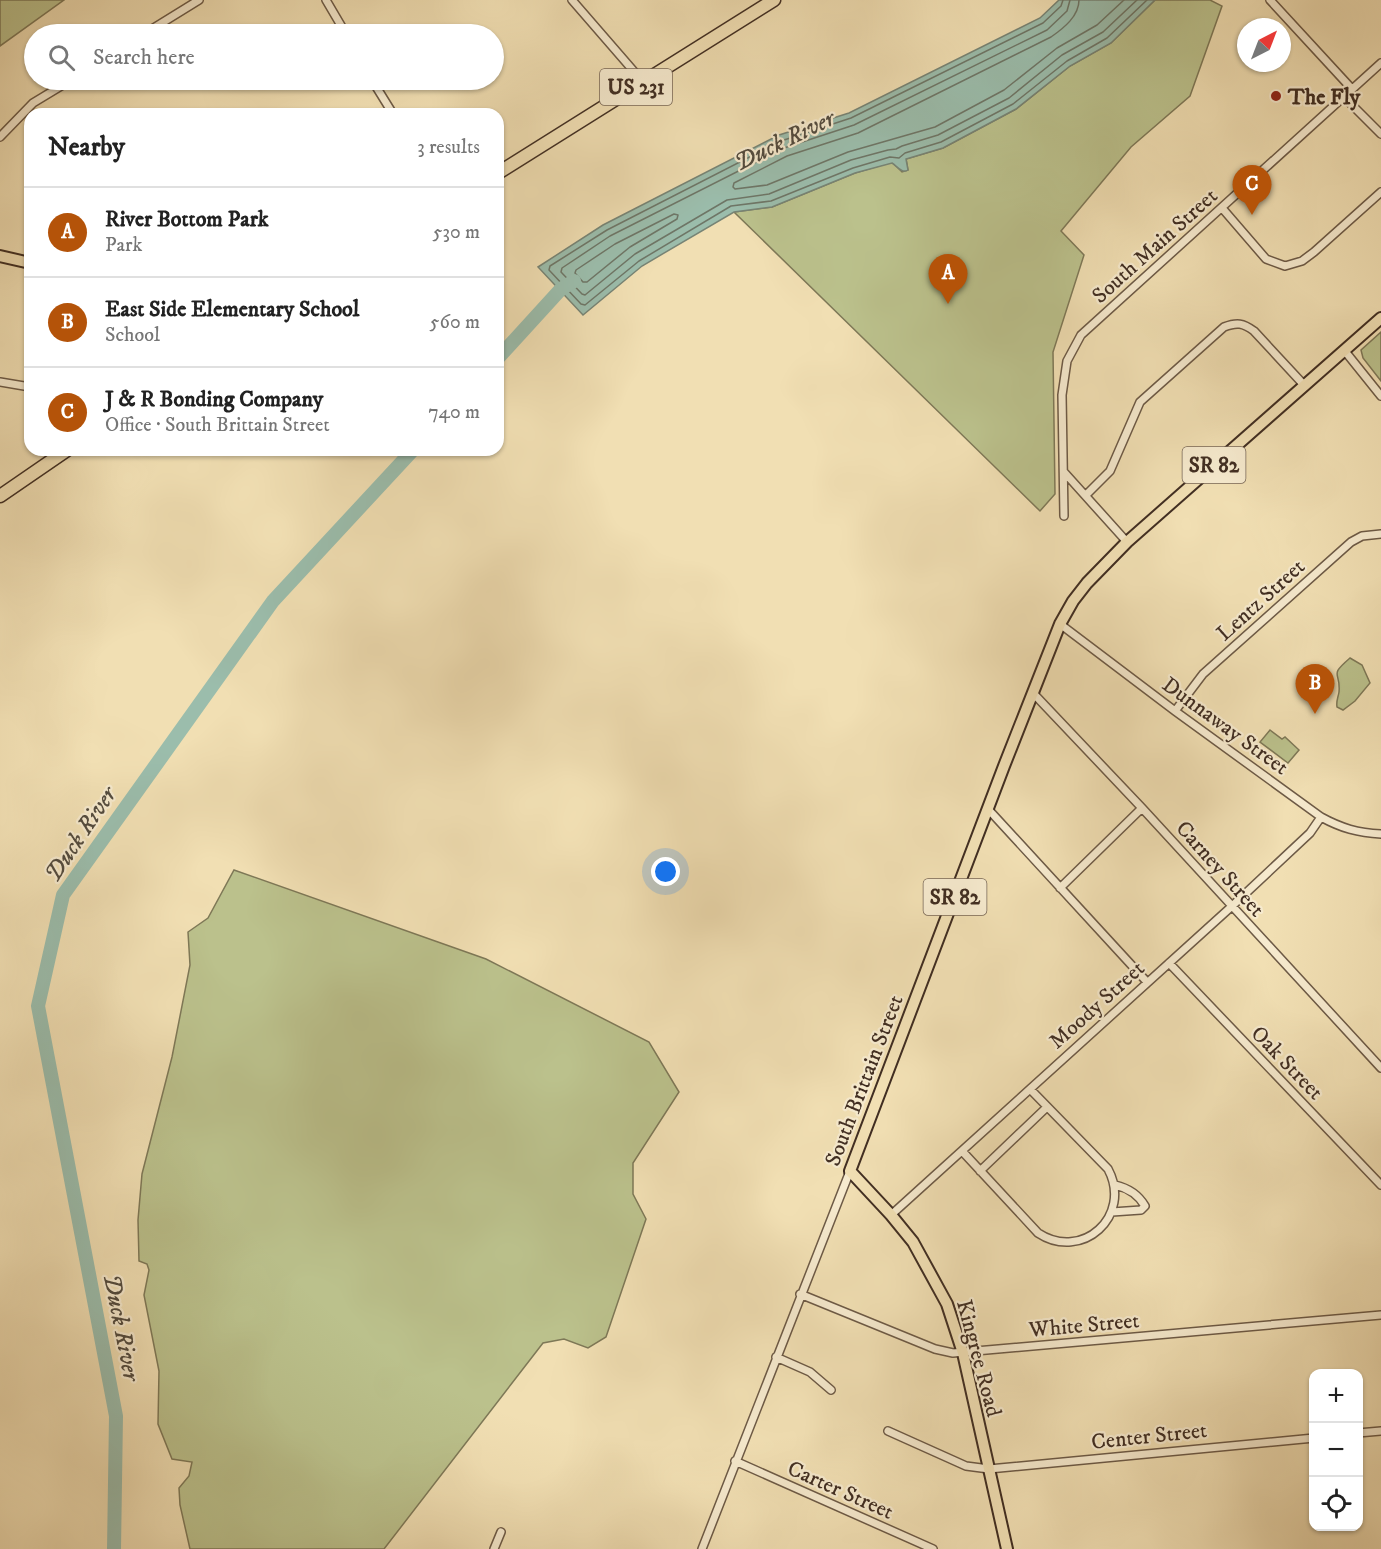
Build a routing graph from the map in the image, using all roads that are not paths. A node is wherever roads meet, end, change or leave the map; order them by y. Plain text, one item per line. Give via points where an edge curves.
1 (200, 0) edge
2 (326, 0) edge
3 (572, 0) edge
4 (774, 0) edge
5 (1270, 0) edge
6 (160, 24) edge
7 (340, 24) edge
8 (1381, 63) edge
9 (644, 82) junction
10 (1352, 89) junction
11 (54, 90) edge
12 (378, 90) edge
13 (1344, 97) junction
14 (28, 108) edge
15 (389, 108) edge
16 (24, 112) edge
17 (1381, 134) edge
18 (0, 137) edge
19 (504, 169) edge
20 (1381, 192) edge
21 (1222, 208) junction
22 (0, 256) edge
23 (24, 262) edge
24 (1381, 318) edge
25 (1344, 350) junction
26 (0, 382) edge
27 (1304, 385) junction
28 (24, 386) edge
29 (1381, 396) edge
30 (58, 456) edge
31 (1064, 472) junction
32 (1086, 495) junction
33 (0, 496) edge
34 (1064, 516) dead end
35 (1381, 534) edge
36 (1127, 542) junction
37 (1060, 624) junction
38 (1033, 693) junction
39 (1175, 711) junction
40 (988, 808) junction
41 (1142, 808) junction
42 (1321, 817) junction
43 (1381, 834) edge
44 (1060, 888) junction
45 (1231, 907) junction
46 (1169, 963) junction
47 (1148, 982) junction
48 (1381, 1068) edge
49 (1030, 1089) junction
50 (1047, 1107) junction
51 (962, 1151) junction
52 (850, 1171) junction
53 (980, 1171) junction
54 (1115, 1185) junction
55 (1381, 1185) edge
56 (1112, 1212) junction
57 (891, 1215) junction
58 (800, 1294) junction
59 (1381, 1315) edge
60 (963, 1353) junction
61 (776, 1357) junction
62 (831, 1390) dead end
63 (888, 1431) dead end
64 (1381, 1431) edge
65 (1363, 1433) edge
66 (1309, 1438) edge
67 (735, 1461) junction
68 (988, 1469) junction
69 (501, 1532) dead end
70 (494, 1549) edge
71 (702, 1549) edge
72 (933, 1549) edge
73 (1007, 1549) edge

1 - 6 street
2 - 7 street
3 - 9 street
4 - 9 highway, US 231
5 - 10 street
8 - 10 street, South Main Street
9 - 19 highway, US 231
10 - 13 street, South Main Street
11 - 14 street
12 - 15 street
13 - 17 street
13 - 21 street, South Main Street
16 - 18 street
20 - 21 street via 1314,252 1285,266 1266,259
21 - 31 street, South Main Street via 1081,335 1067,361 1062,395
22 - 23 main road
24 - 25 main road, SR 82
25 - 27 main road, SR 82
25 - 29 street
26 - 28 street
27 - 32 street via 1254,331 1236,323 1224,327 1140,402 1110,471
27 - 36 main road, SR 82
30 - 33 highway
31 - 32 street
31 - 34 street, South Main Street
32 - 36 street
35 - 39 street, Lentz Street via 1351,542 1203,674
36 - 37 main road, SR 82 via 1072,601
37 - 38 main road, South Brittain Street / SR 82
37 - 39 street, Dunnaway Street
38 - 40 main road, South Brittain Street / SR 82
38 - 41 street, Carney Street
39 - 42 street, Dunnaway Street
40 - 44 street
40 - 52 main road, South Brittain Street / SR 82
41 - 44 street
41 - 45 street, Carney Street
42 - 43 street, Dunnaway Street via 1341,828
42 - 45 street, Moody Street via 1310,833
44 - 47 street
45 - 46 street, Moody Street
45 - 48 street, Carney Street
46 - 47 street, Moody Street
46 - 55 street, Oak Street
47 - 49 street, Moody Street
49 - 50 street
49 - 51 street, Moody Street
50 - 53 street
50 - 54 street via 1108,1169
51 - 53 street
51 - 57 street, Moody Street
52 - 57 main road, Kingree Road
52 - 58 street, South Brittain Street
53 - 56 street via 1038,1233 1058,1242 1079,1241 1088,1236
54 - 56 street
54 - 56 street via 1127,1187 1145,1206 1141,1210
57 - 60 main road, Kingree Road via 913,1242 937,1284
58 - 60 street, White Street via 935,1349
58 - 61 street, South Brittain Street
59 - 60 street, White Street
60 - 68 main road, Kingree Road
61 - 62 street via 810,1372
61 - 67 street, South Brittain Street
63 - 68 street, Center Street via 966,1466
64 - 65 street
66 - 68 street, Center Street
67 - 71 street, South Brittain Street
67 - 72 street, Carter Street
68 - 73 main road, Kingree Road
69 - 70 street

